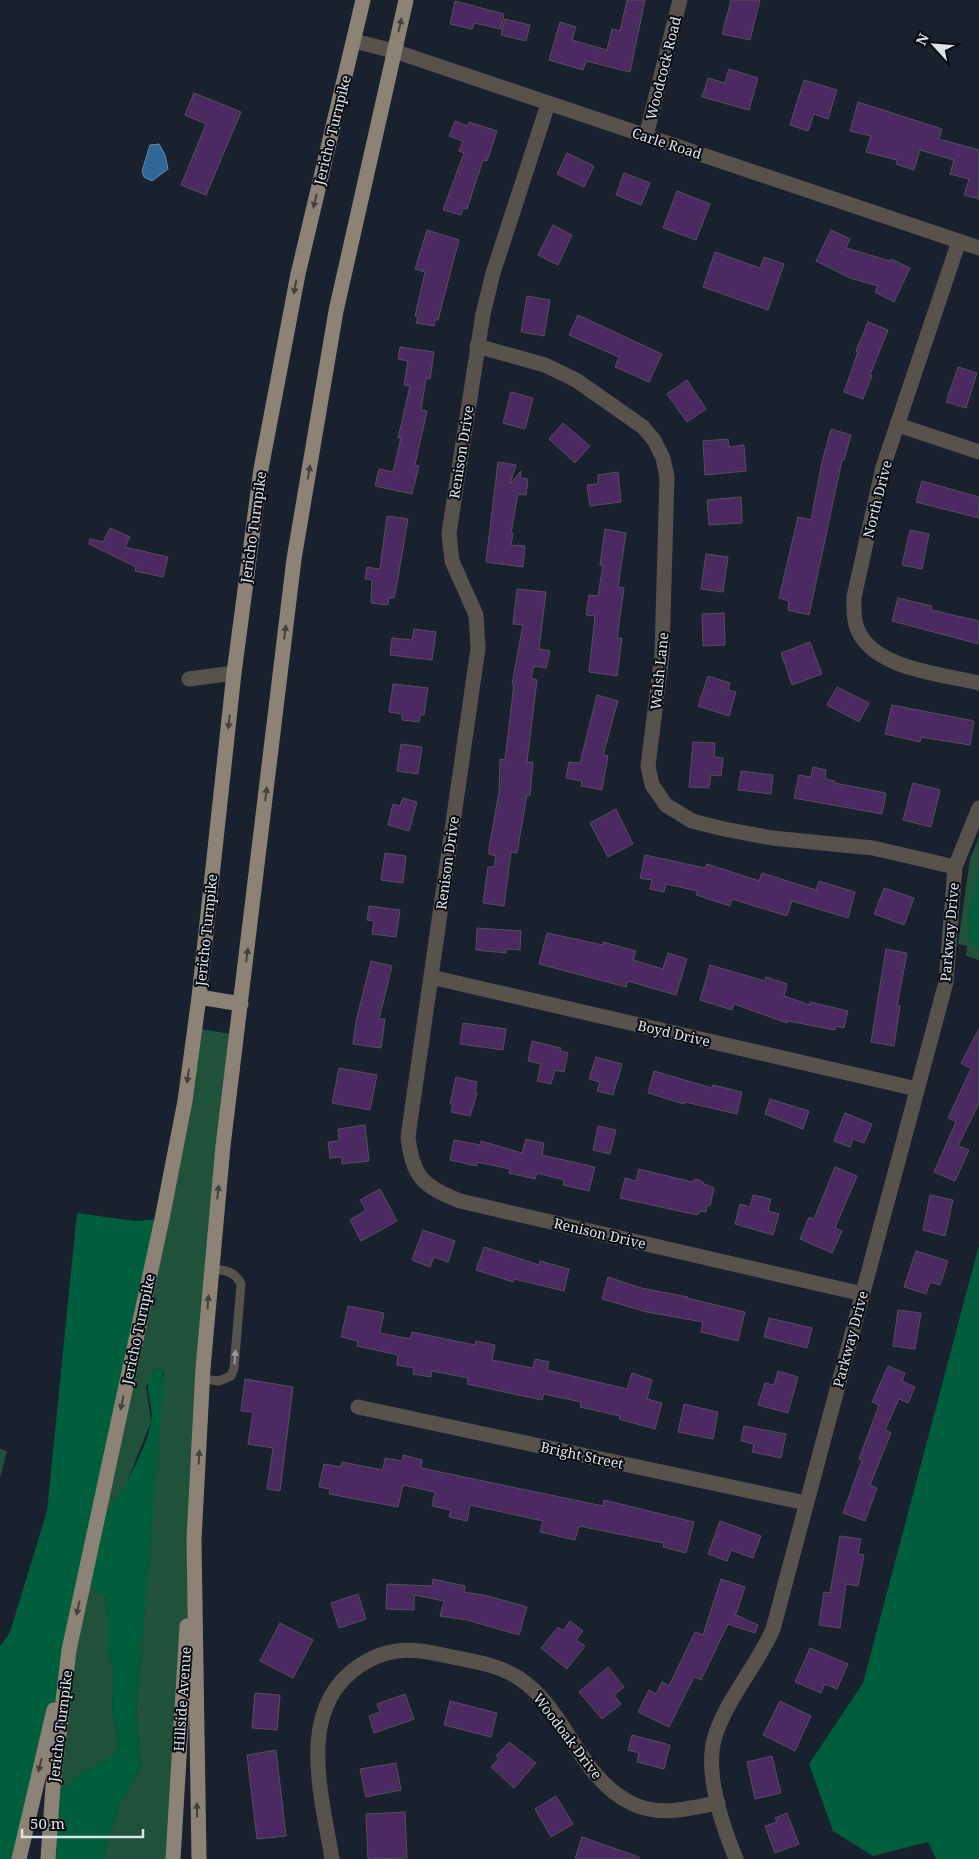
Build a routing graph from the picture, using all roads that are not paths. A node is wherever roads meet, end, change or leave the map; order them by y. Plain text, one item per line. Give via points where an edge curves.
1 (363, 0) edge
2 (406, 0) edge
3 (680, 0) edge
4 (354, 41) junction
5 (394, 51) junction
6 (548, 104) junction
7 (646, 136) junction
8 (960, 241) junction
9 (979, 248) edge
10 (477, 346) junction
11 (898, 425) junction
12 (979, 452) edge
13 (234, 673) junction
14 (189, 679) dead end
15 (979, 683) edge
16 (979, 808) edge
17 (955, 867) junction
18 (431, 977) junction
19 (199, 997) junction
20 (241, 1004) junction
21 (917, 1089) junction
22 (211, 1268) junction
23 (863, 1294) junction
24 (202, 1379) junction
25 (358, 1407) dead end
26 (806, 1503) junction
27 (194, 1540) junction
28 (69, 1650) junction
29 (718, 1803) junction
30 (19, 1859) edge
31 (48, 1859) edge
32 (173, 1859) edge
33 (199, 1859) edge
34 (332, 1859) edge
35 (736, 1859) edge

1 - 4 main road, Jericho Turnpike
5 -> 2 main road
3 - 7 street, Woodcock Road
4 - 5 street, Carle Road
4 -> 13 main road, Jericho Turnpike via 285,340 261,469
5 - 6 street, Carle Road
20 -> 5 main road via 294,559 336,311
6 - 7 street, Carle Road
6 - 10 street, Renison Drive via 493,273
7 - 8 street, Carle Road
8 - 9 street, Carle Road
8 - 11 street, North Drive
10 - 17 street, Walsh Lane via 545,365 576,380 643,426 663,458 667,476 662,654 648,766 652,785 666,804 692,821 724,829 772,838 872,848
10 - 18 street, Renison Drive via 449,534 452,562 476,615 478,648
11 - 12 street
11 - 15 street, North Drive via 884,467 854,597 858,630 877,653 898,664
13 - 14 street
13 -> 19 main road, Jericho Turnpike
16 - 17 street, Parkway Drive
17 - 21 street, Parkway Drive via 946,982
18 - 21 street, Boyd Drive
18 - 23 street, Renison Drive via 408,1137 411,1160 419,1176 430,1187 460,1201
19 - 20 main road
19 -> 28 main road, Jericho Turnpike via 185,1101 162,1219
22 -> 20 main road
21 - 23 street, Parkway Drive
24 -> 22 main road
24 -> 22 lane via 219,1381 231,1376 234,1368 240,1284 238,1277 229,1271
23 - 26 street, Parkway Drive
27 -> 24 main road
25 - 26 street, Bright Street
26 - 29 street, Parkway Drive via 766,1647 729,1706 714,1739 712,1774
27 - 32 main road, Hillside Avenue
33 -> 27 main road
28 -> 30 main road
28 - 31 main road, Jericho Turnpike
29 - 34 street, Woodoak Drive via 666,1812 632,1804 590,1768 538,1695 521,1679 501,1668 414,1649 391,1651 370,1659 348,1674 333,1690 323,1710 318,1734 320,1779
29 - 35 street, Parkway Drive

